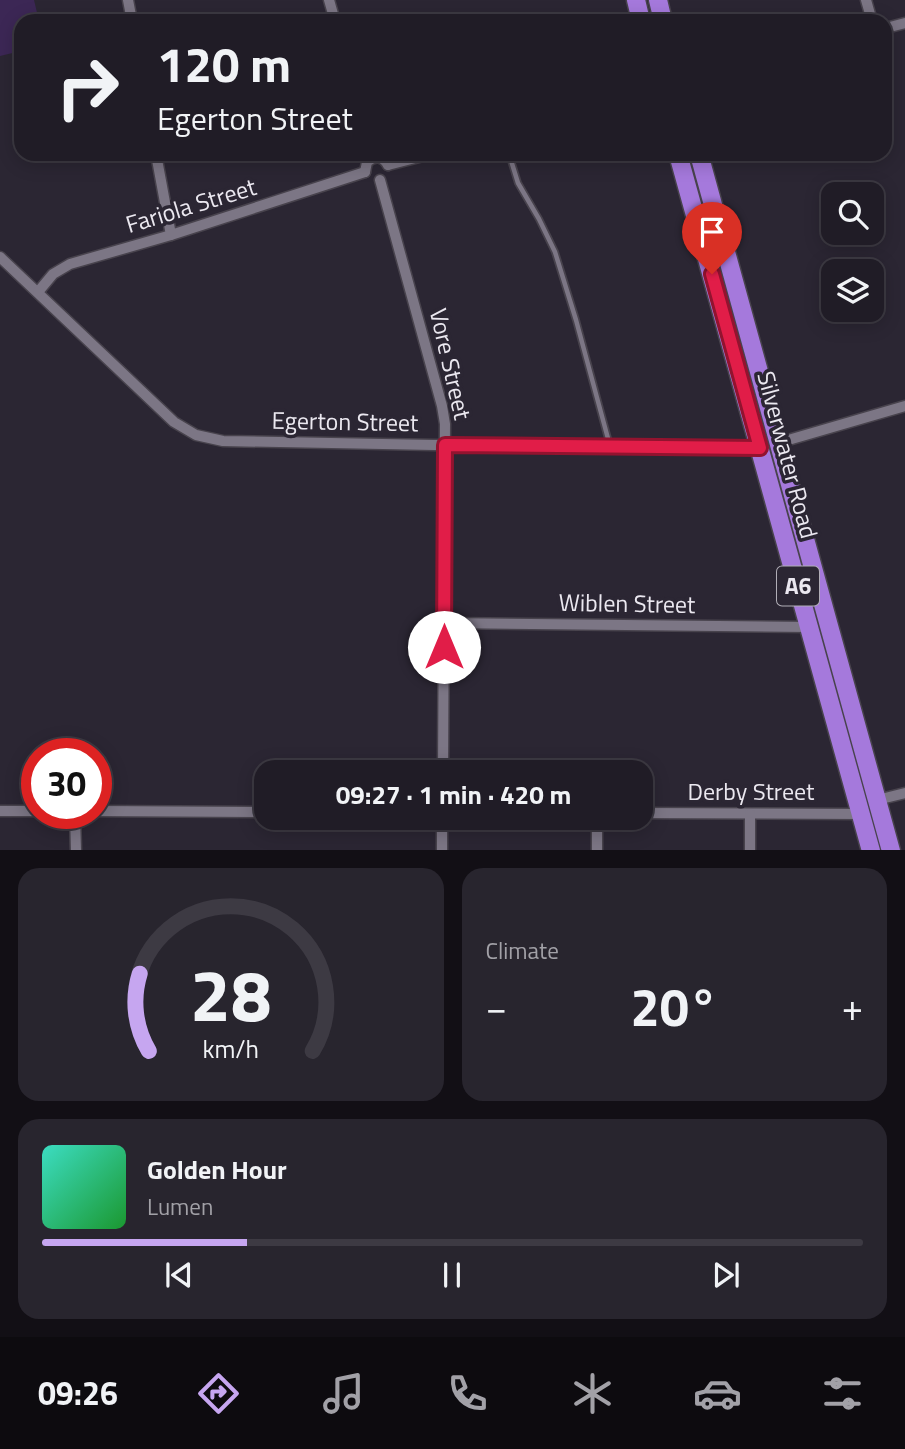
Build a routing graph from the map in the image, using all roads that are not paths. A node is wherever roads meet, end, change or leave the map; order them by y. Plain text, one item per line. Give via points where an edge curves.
1 (157, 161) edge
2 (368, 161) edge
3 (385, 161) edge
4 (404, 161) edge
5 (511, 161) edge
6 (680, 161) edge
7 (701, 161) edge
8 (388, 165) junction
9 (365, 172) junction
10 (380, 180) junction
11 (171, 235) junction
12 (0, 257) edge
13 (38, 292) junction
14 (905, 406) edge
15 (778, 443) junction
16 (445, 445) junction
17 (610, 446) junction
18 (760, 448) junction
19 (444, 623) junction
20 (809, 627) junction
21 (443, 760) edge
22 (905, 793) edge
23 (877, 800) junction
24 (0, 811) edge
25 (21, 811) edge
26 (112, 811) edge
27 (254, 812) edge
28 (653, 813) edge
29 (750, 814) junction
30 (861, 814) junction
31 (75, 829) edge
32 (439, 830) edge
33 (597, 830) edge
34 (76, 850) edge
35 (442, 850) edge
36 (597, 850) edge
37 (750, 850) edge
38 (871, 850) edge
39 (891, 850) edge

1 - 11 street
2 - 9 street
3 - 8 street
4 - 8 street
5 - 17 lane via 555,252
6 - 18 highway, Silverwater Road / A6
7 - 15 highway, Silverwater Road / A6
8 - 10 street via 388,173
9 - 10 street
9 - 11 street, Fariola Street
10 - 16 street, Vore Street via 442,406
11 - 13 street, Fariola Street via 61,268
12 - 13 street, Egerton Street
13 - 16 street, Egerton Street via 174,422 197,435 223,441
14 - 15 street
15 - 23 highway, Silverwater Road / A6
16 - 17 street, Egerton Street
16 - 19 street, Vore Street
17 - 18 street, Egerton Street
18 - 20 highway, Silverwater Road / A6
19 - 20 street, Wiblen Street
19 - 21 street, Vore Street
20 - 30 highway, Silverwater Road / A6
22 - 23 street
23 - 39 highway, Silverwater Road / A6
24 - 25 street
26 - 27 street
28 - 29 street, Derby Street
29 - 30 street, Derby Street
29 - 37 street
30 - 38 highway, Silverwater Road / A6
31 - 34 street
32 - 35 street
33 - 36 street

